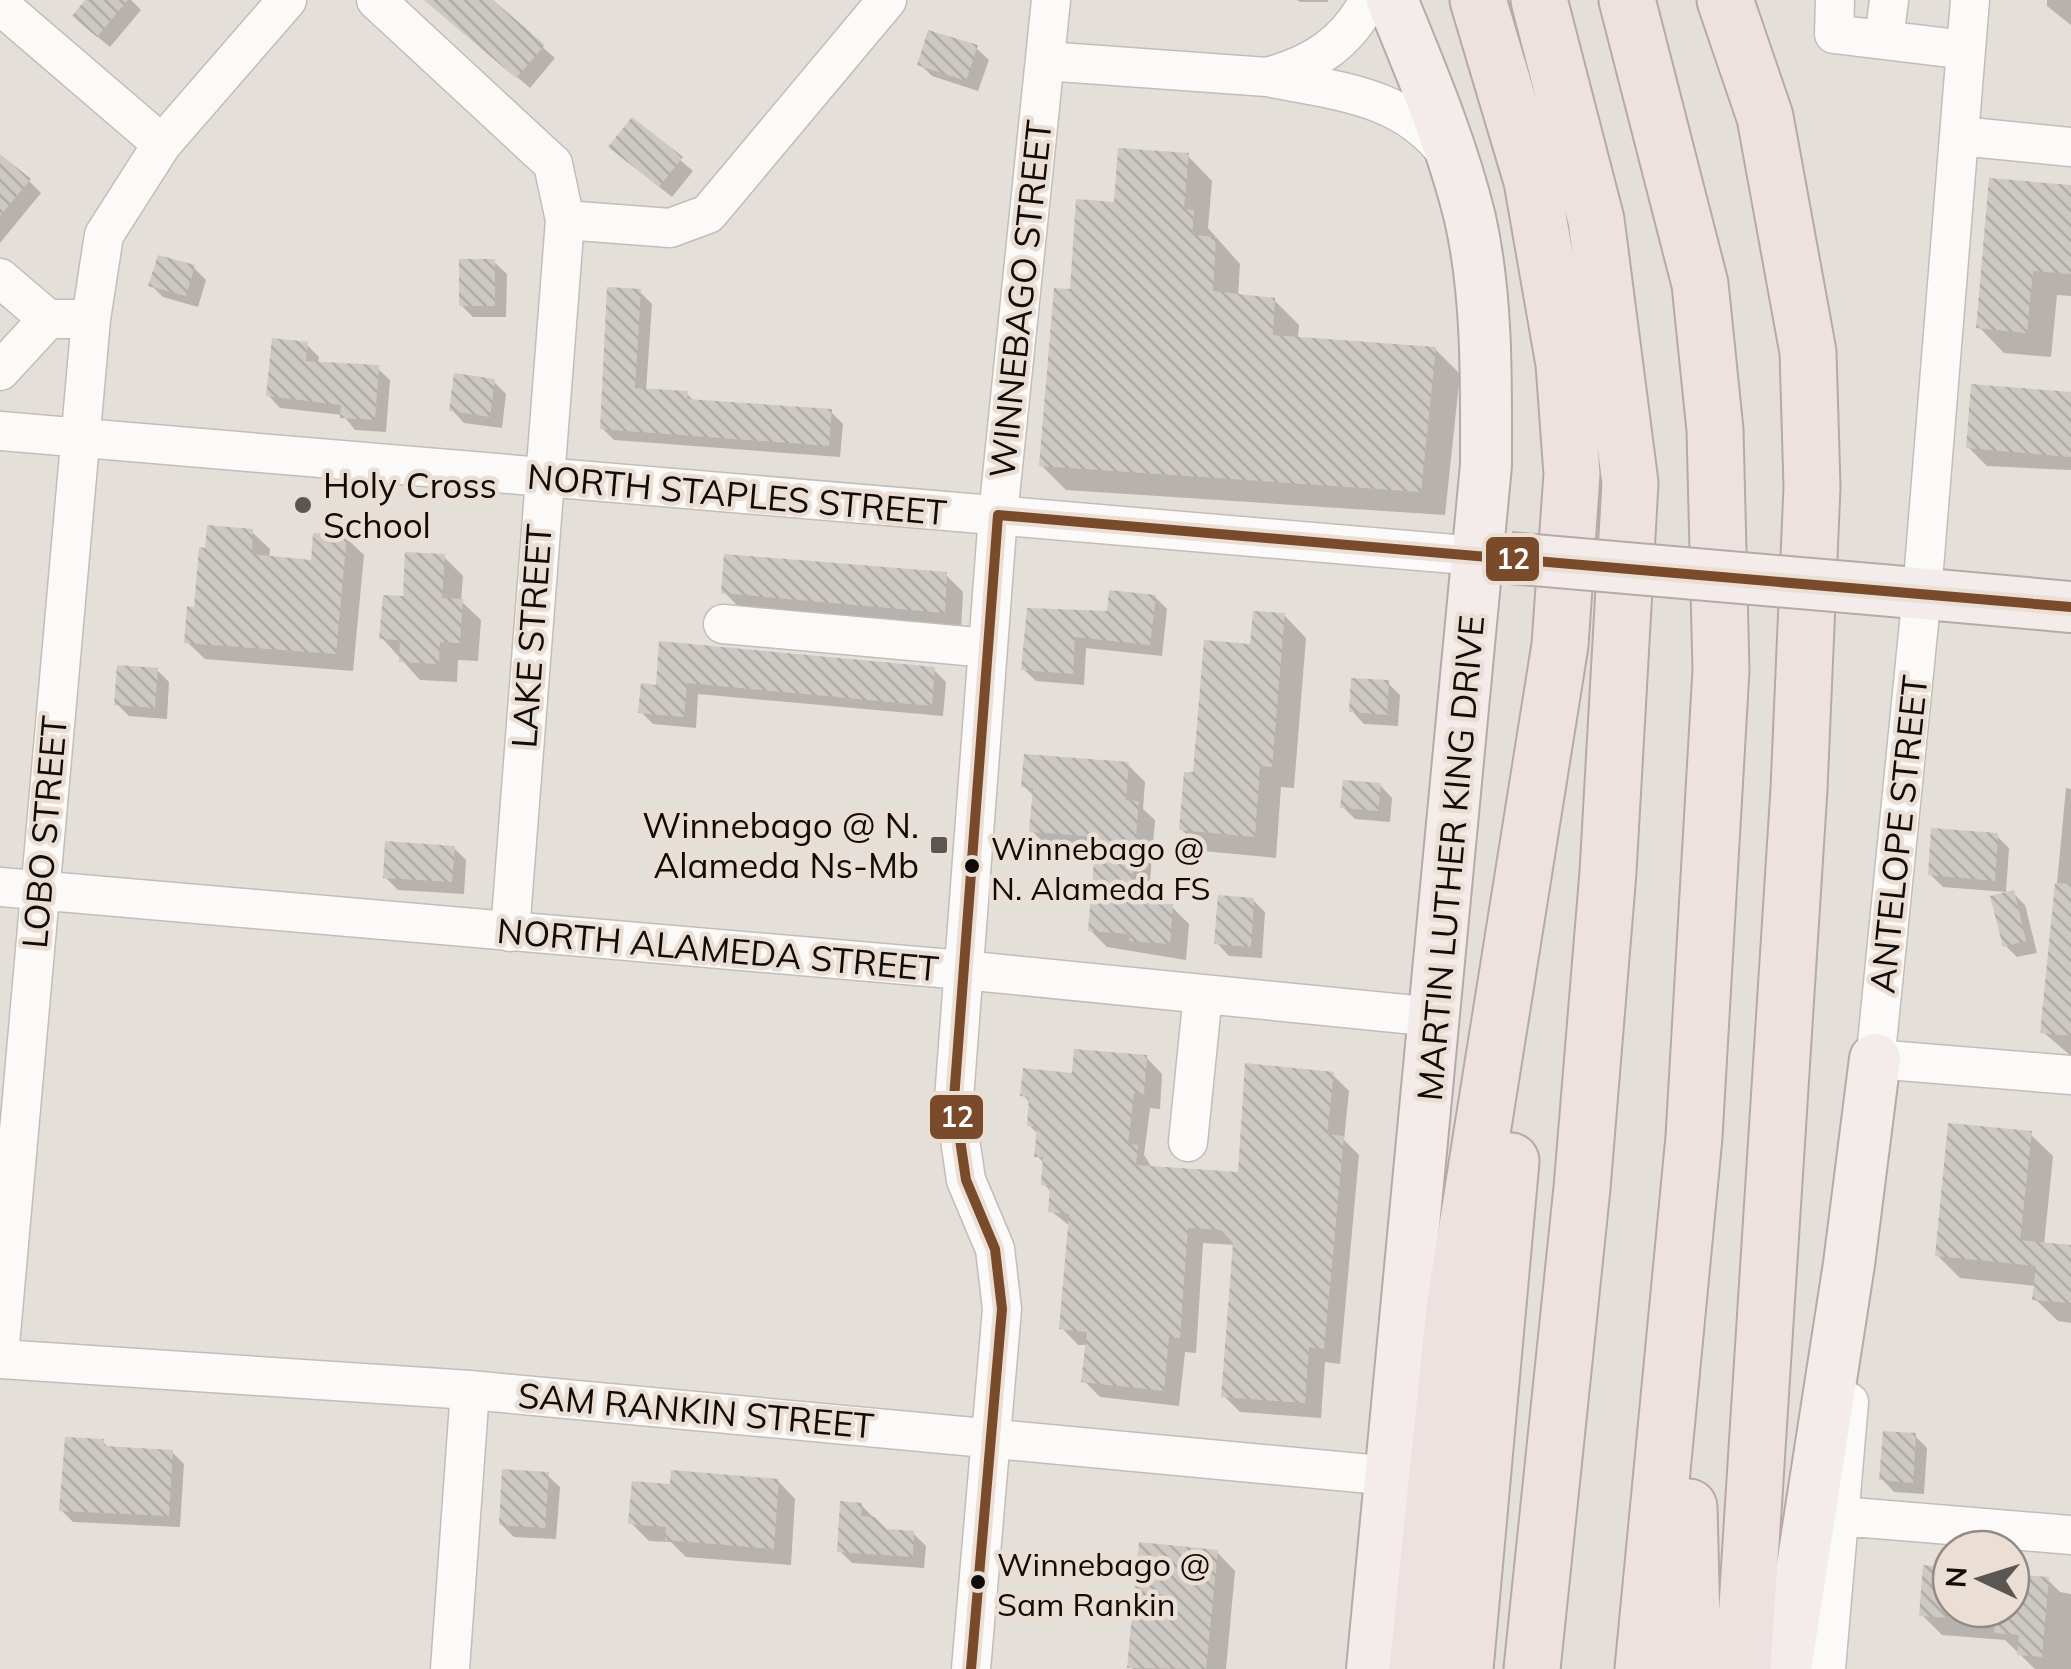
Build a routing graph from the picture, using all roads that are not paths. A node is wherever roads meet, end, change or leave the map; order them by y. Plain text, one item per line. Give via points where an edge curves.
1 (287, 0) edge
2 (376, 0) edge
3 (887, 0) edge
4 (1050, 0) edge
5 (1369, 0) edge
6 (1392, 0) edge
7 (1478, 0) edge
8 (1539, 0) edge
9 (1627, 0) edge
10 (1726, 0) edge
11 (1834, 0) edge
12 (1889, 0) edge
13 (1970, 0) edge
14 (0, 4) edge
15 (1884, 40) junction
16 (1966, 50) junction
17 (1045, 60) junction
18 (1267, 77) junction
19 (1960, 136) junction
20 (162, 144) junction
21 (2071, 147) edge
22 (1450, 158) junction
23 (565, 220) junction
24 (0, 278) edge
25 (91, 318) junction
26 (48, 319) junction
27 (0, 371) edge
28 (0, 430) edge
29 (78, 436) junction
30 (542, 479) junction
31 (998, 515) junction
32 (1494, 557) junction
33 (1902, 592) junction
34 (2071, 607) edge
35 (723, 624) dead end
36 (1560, 646) junction
37 (988, 648) junction
38 (0, 887) edge
39 (39, 890) junction
40 (510, 932) junction
41 (964, 970) junction
42 (1203, 994) junction
43 (1435, 1018) junction
44 (1875, 1059) junction
45 (2071, 1075) edge
46 (1188, 1142) dead end
47 (1682, 1259) junction
48 (0, 1345) edge
49 (0, 1359) edge
50 (470, 1390) junction
51 (993, 1437) junction
52 (1392, 1476) junction
53 (1840, 1516) junction
54 (2071, 1535) edge
55 (450, 1669) edge
56 (971, 1669) edge
57 (1372, 1669) edge
58 (1417, 1669) edge
59 (1465, 1669) edge
60 (1532, 1669) edge
61 (1644, 1669) edge
62 (1688, 1669) edge
63 (1743, 1669) edge
64 (1786, 1669) edge
65 (1826, 1669) edge

1 - 20 street, LOBO STREET
2 - 23 street, LAKE STREET via 553,164
3 - 23 street via 708,214 670,228
4 - 17 street, WINNEBAGO STREET
5 - 18 street via 1358,22 1328,50
6 - 22 main road, MARTIN LUTHER KING DRIVE
7 - 36 highway via 1532,181 1564,364 1572,474
8 - 60 highway via 1596,220 1630,483 1582,1188
9 - 47 highway via 1700,284 1715,430 1721,670
10 - 63 highway via 1765,118 1808,352 1812,487
11 - 15 street via 1834,34
12 - 15 street
13 - 16 street, ANTELOPE STREET
14 - 20 street
15 - 16 street
16 - 19 street, ANTELOPE STREET
17 - 18 street
17 - 31 street, WINNEBAGO STREET
18 - 22 street via 1382,100 1421,123
19 - 21 street
19 - 33 street, ANTELOPE STREET
20 - 25 street, LOBO STREET via 104,235
22 - 32 main road, MARTIN LUTHER KING DRIVE via 1470,219 1486,366
23 - 30 street, LAKE STREET
24 - 26 street
25 - 26 street
25 - 29 street, LOBO STREET
26 - 27 street
28 - 29 street, NORTH STAPLES STREET
29 - 30 street, NORTH STAPLES STREET
29 - 39 street, LOBO STREET
30 - 31 street, NORTH STAPLES STREET
30 - 40 street, LAKE STREET
31 - 32 street, NORTH STAPLES STREET
31 - 37 street, WINNEBAGO STREET
32 - 33 main road, NORTH STAPLES STREET, bridge
32 - 43 main road, MARTIN LUTHER KING DRIVE
33 - 34 main road, NORTH STAPLES STREET
33 - 44 street, ANTELOPE STREET
35 - 37 street
36 - 58 highway via 1454,1308
36 - 59 highway
37 - 41 street, WINNEBAGO STREET
38 - 39 street, NORTH ALAMEDA STREET
39 - 40 street, NORTH ALAMEDA STREET
39 - 48 street, LOBO STREET
40 - 41 street, NORTH ALAMEDA STREET
41 - 42 street, NORTH ALAMEDA STREET
41 - 51 street, WINNEBAGO STREET via 954,1099 966,1180 995,1248 1000,1294
42 - 43 street, NORTH ALAMEDA STREET
42 - 46 street
43 - 52 main road, MARTIN LUTHER KING DRIVE
44 - 45 street
44 - 53 street, ANTELOPE STREET
44 - 64 main road
47 - 61 highway
47 - 62 highway
49 - 50 street, SAM RANKIN STREET
50 - 51 street, SAM RANKIN STREET
50 - 55 street
51 - 52 street, SAM RANKIN STREET
51 - 56 street, WINNEBAGO STREET
52 - 57 main road, MARTIN LUTHER KING DRIVE
53 - 54 street
53 - 65 street, ANTELOPE STREET

